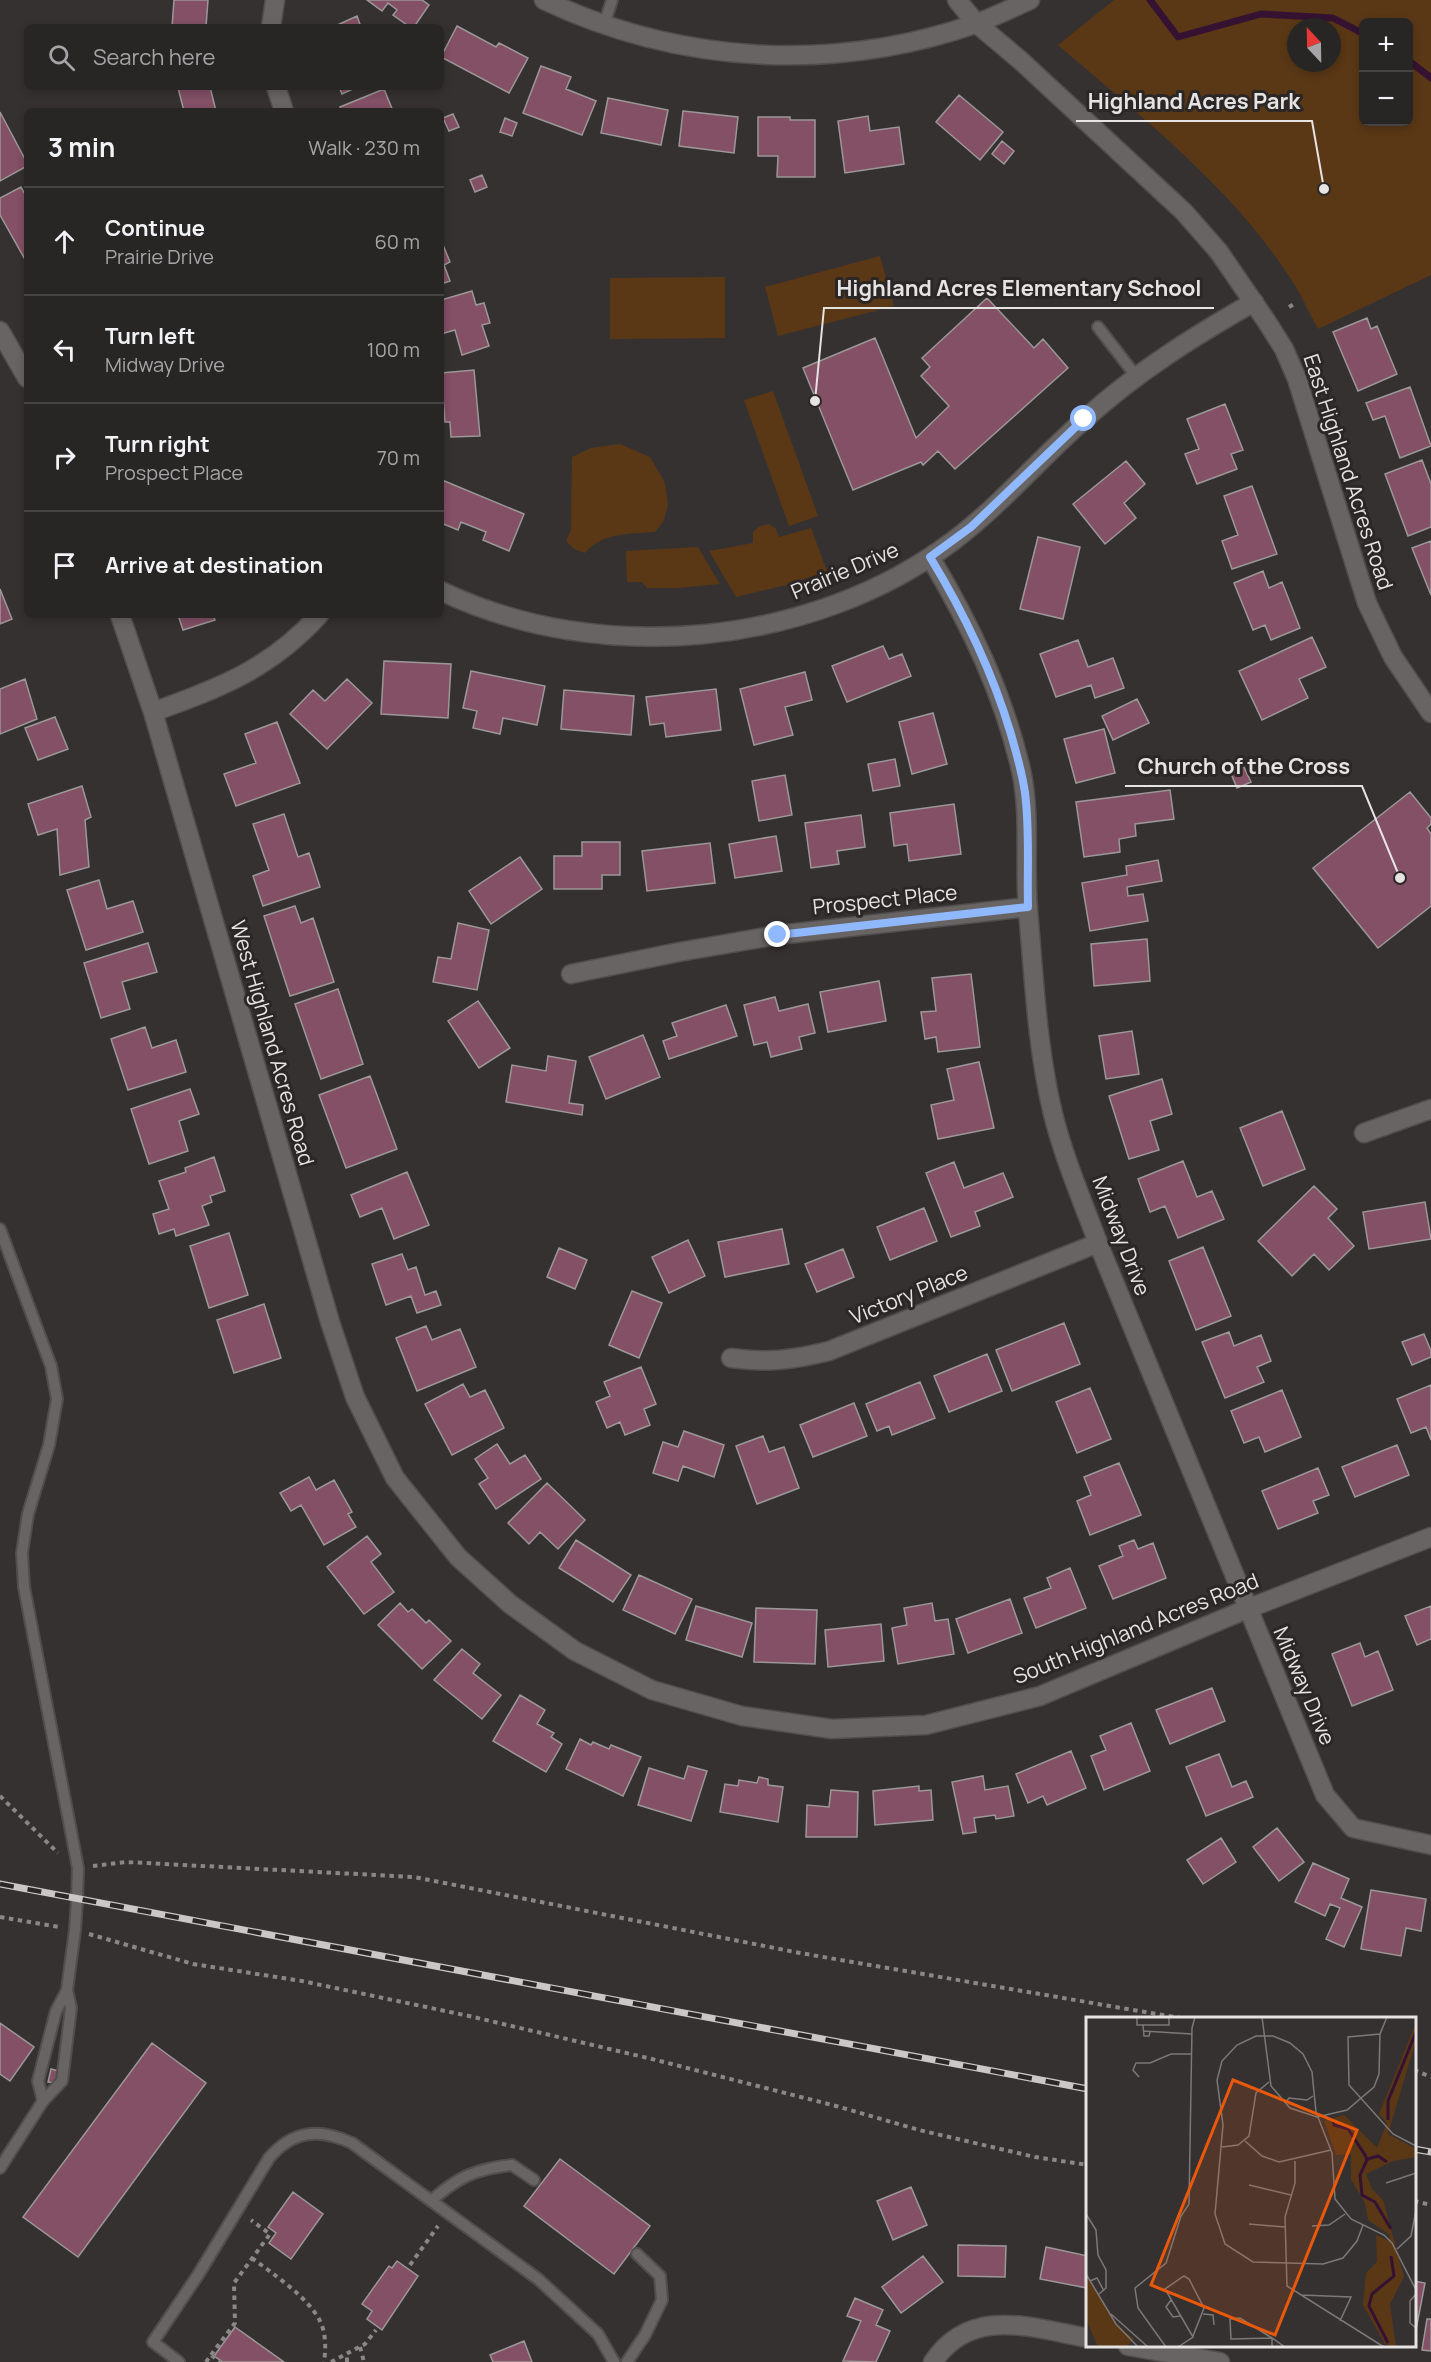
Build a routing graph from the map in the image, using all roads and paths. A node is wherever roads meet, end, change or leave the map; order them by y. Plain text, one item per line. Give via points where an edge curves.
1 (275, 0) edge
2 (544, 0) edge
3 (612, 0) edge
4 (957, 0) edge
5 (1030, 0) edge
6 (976, 23) junction
7 (272, 24) edge
8 (604, 25) junction
9 (277, 90) edge
10 (283, 108) edge
11 (1254, 302) junction
12 (1294, 304) dead end
13 (1289, 307) dead end
14 (1098, 327) dead end
15 (0, 331) edge
16 (24, 373) edge
17 (1136, 376) junction
18 (930, 557) junction
19 (444, 592) edge
20 (121, 618) edge
21 (316, 618) edge
22 (153, 712) junction
23 (1431, 713) edge
24 (1028, 907) junction
25 (571, 975) dead end
26 (1431, 1109) edge
27 (1364, 1133) dead end
28 (0, 1228) edge
29 (1098, 1243) junction
30 (731, 1358) dead end
31 (395, 1478) joint
32 (1431, 1537) edge
33 (1247, 1609) junction
34 (0, 1796) edge
35 (1431, 1845) edge
36 (78, 1868) junction
37 (0, 1917) edge
38 (75, 1930) junction
39 (67, 1990) junction
40 (1168, 2017) edge
41 (1416, 2071) edge
42 (1431, 2077) edge
43 (43, 2101) junction
44 (1086, 2165) edge
45 (0, 2168) edge
46 (534, 2180) dead end
47 (431, 2201) junction
48 (1416, 2201) edge
49 (1431, 2205) edge
50 (237, 2211) junction
51 (447, 2213) junction
52 (637, 2254) dead end
53 (252, 2258) junction
54 (410, 2265) dead end
55 (376, 2330) dead end
56 (1086, 2338) edge
57 (360, 2347) junction
58 (1134, 2347) edge
59 (347, 2354) junction
60 (211, 2355) junction
61 (179, 2362) edge
62 (206, 2362) edge
63 (220, 2362) edge
64 (324, 2362) edge
65 (331, 2362) edge
66 (347, 2362) edge
67 (364, 2362) edge
68 (614, 2362) edge
69 (627, 2362) edge
70 (933, 2362) edge
71 (1220, 2362) edge

1 - 7 street
2 - 8 street
3 - 8 lane
4 - 6 street, East Highland Acres Road
5 - 6 street
6 - 8 street via 865,50 788,56 685,47
6 - 11 street, East Highland Acres Road via 1184,212
9 - 10 street
11 - 17 street, Prairie Drive
11 - 23 street, East Highland Acres Road via 1284,348 1298,379 1367,603 1393,657
12 - 13 path
14 - 17 lane
15 - 16 street
17 - 18 street, Prairie Drive via 1084,419 971,527
18 - 19 street, Prairie Drive via 870,590 781,622 690,635 591,634 478,608
18 - 24 street, Midway Drive via 981,650 1021,769
20 - 22 street, West Highland Acres Road
21 - 22 street via 274,657 250,672
22 - 31 street, West Highland Acres Road via 330,1322 355,1397
24 - 25 street, Prospect Place via 778,935
24 - 29 street, Midway Drive via 1045,1076 1064,1151
26 - 27 street
28 - 36 lane via 51,1366 57,1399 22,1553 24,1587
29 - 30 street, Victory Place via 829,1351 792,1360 760,1362
29 - 33 street, Midway Drive
31 - 33 street, South Highland Acres Road via 458,1557 510,1604 574,1650 652,1689 742,1716 832,1729 926,1725 1040,1696
32 - 33 street, South Highland Acres Road
33 - 35 street, Midway Drive via 1325,1795 1353,1828
34 - 36 path
36 - 38 lane
36 - 40 path via 126,1862 414,1878 800,1953
37 - 38 path
38 - 39 lane
38 - 44 path via 193,1964 302,1981 469,2016 652,2059 919,2130
39 - 43 lane via 56,2011 38,2081
39 - 43 lane via 71,2008 62,2081
41 - 42 path
43 - 45 lane
46 - 47 lane via 512,2165 489,2168 455,2180
47 - 50 lane via 352,2143 317,2133 303,2134 279,2146
47 - 51 lane
48 - 49 path
50 - 53 path via 270,2234
50 - 61 lane via 153,2342
51 - 54 path
51 - 68 lane via 538,2278 587,2323
52 - 69 lane via 660,2276 662,2300
53 - 60 path via 234,2283 235,2323
53 - 64 path via 317,2316 325,2339
55 - 57 path
56 - 70 street via 1016,2326 982,2326 951,2341
57 - 59 path
57 - 67 path
58 - 71 street
59 - 65 path
59 - 66 path
60 - 62 path
60 - 63 path

